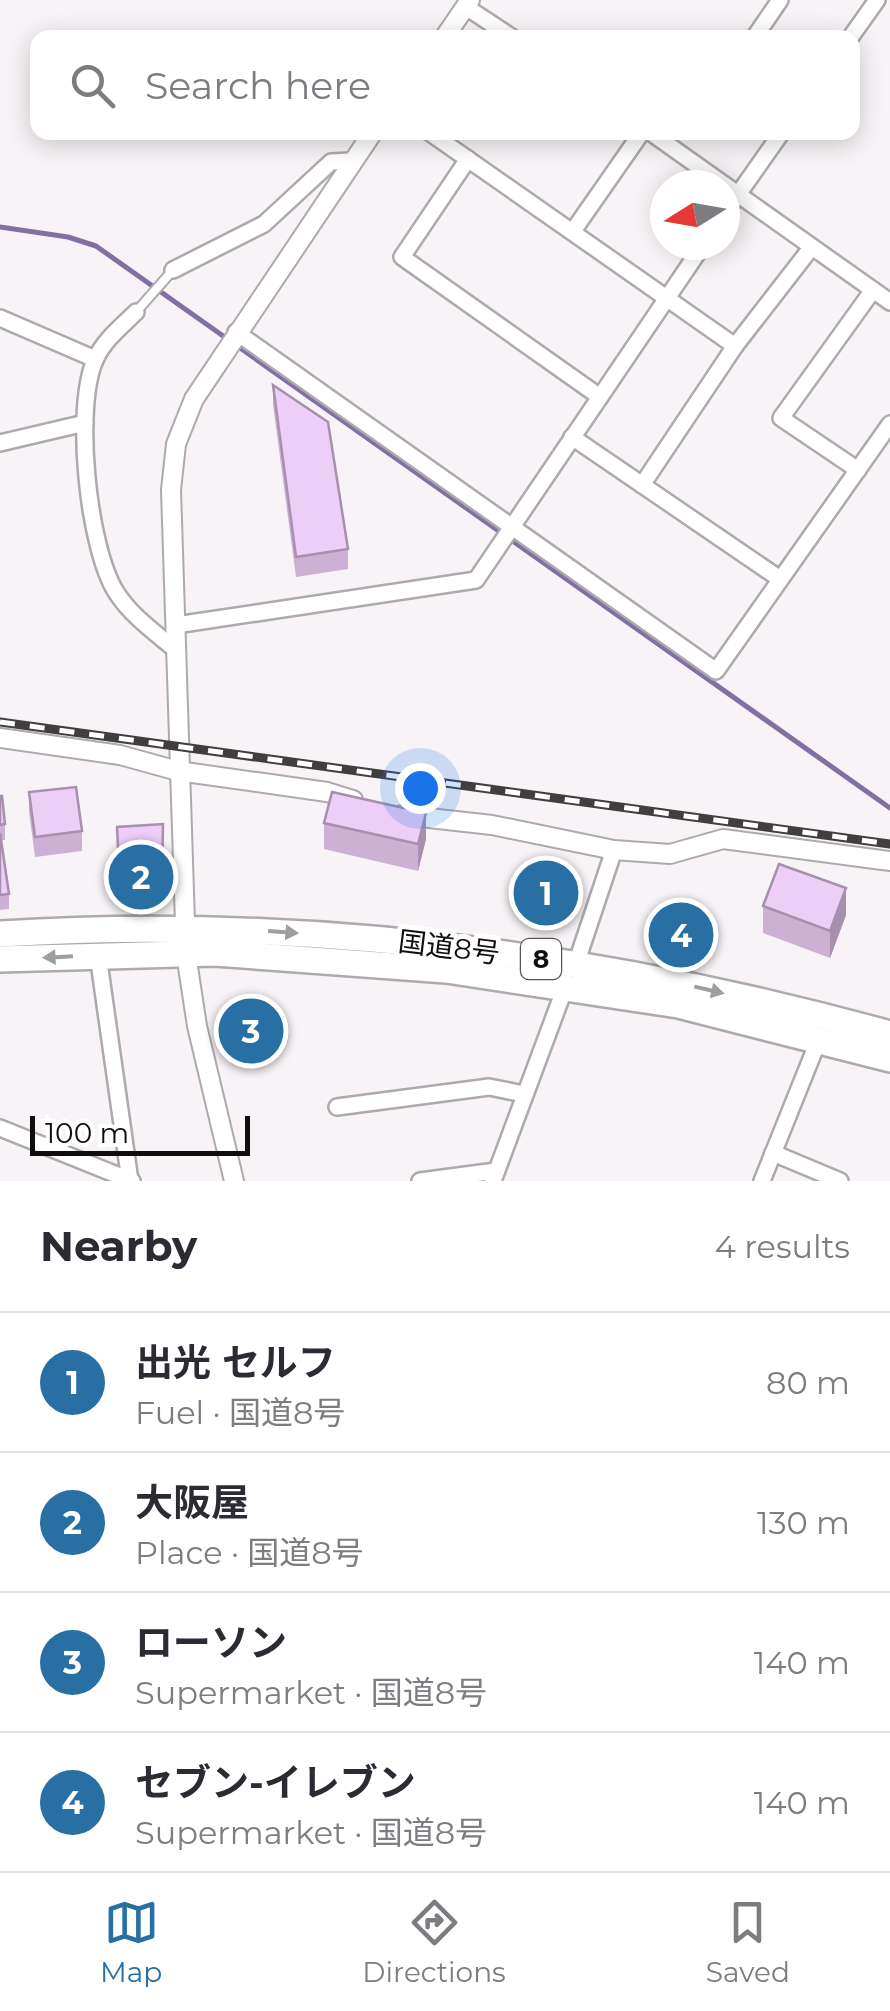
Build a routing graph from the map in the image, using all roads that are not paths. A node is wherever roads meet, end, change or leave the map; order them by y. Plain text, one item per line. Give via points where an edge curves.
1 (780, 0) edge
2 (876, 0) edge
3 (468, 3) edge
4 (449, 30) edge
5 (503, 30) edge
6 (759, 30) edge
7 (855, 30) edge
8 (366, 140) edge
9 (441, 140) edge
10 (636, 140) edge
11 (661, 140) edge
12 (776, 140) edge
13 (468, 159) junction
14 (350, 160) junction
15 (704, 170) edge
16 (740, 191) edge
17 (740, 195) edge
18 (573, 231) junction
19 (811, 248) junction
20 (692, 260) edge
21 (168, 276) joint
22 (873, 290) junction
23 (668, 296) junction
24 (890, 302) edge
25 (136, 312) joint
26 (0, 318) edge
27 (236, 332) junction
28 (735, 346) junction
29 (95, 359) junction
30 (600, 397) junction
31 (85, 423) junction
32 (890, 424) edge
33 (572, 437) junction
34 (0, 443) edge
35 (858, 470) junction
36 (642, 485) junction
37 (513, 526) junction
38 (780, 579) junction
39 (176, 625) junction
40 (177, 651) junction
41 (0, 738) edge
42 (178, 771) junction
43 (614, 850) junction
44 (890, 861) edge
45 (186, 926) junction
46 (0, 934) edge
47 (186, 954) junction
48 (98, 955) junction
49 (0, 960) edge
50 (571, 974) junction
51 (890, 1034) edge
52 (819, 1039) junction
53 (890, 1058) edge
54 (524, 1094) junction
55 (337, 1107) dead end
56 (0, 1128) edge
57 (773, 1153) junction
58 (495, 1176) edge
59 (130, 1181) edge
60 (234, 1181) edge
61 (420, 1181) edge
62 (762, 1181) edge
63 (840, 1181) edge

1 - 6 street
2 - 7 street
3 - 4 street
3 - 5 street
8 - 14 street
9 - 13 street
10 - 18 street
11 - 15 street
12 - 16 street
13 - 18 street
13 - 30 street via 402,258
14 - 21 street via 331,162 264,224
14 - 27 street
17 - 19 street
18 - 23 street
19 - 22 street
19 - 28 street
20 - 23 street
21 - 25 lane
22 - 24 street
22 - 35 street via 781,418
23 - 28 street
23 - 30 street
25 - 29 street
26 - 29 street
27 - 37 street
27 - 39 street via 194,399 176,444
28 - 36 street
29 - 31 street
30 - 33 street
31 - 34 street
31 - 40 street via 95,536 115,591
32 - 35 street
33 - 36 street
33 - 37 street
35 - 38 street
36 - 38 street
37 - 38 street via 716,671
37 - 39 street via 476,580
39 - 40 street
40 - 42 street
41 - 42 street via 120,755
42 - 43 street via 327,792 417,819
42 - 45 street
43 - 44 street via 670,854 723,839
43 - 50 street
45 - 46 highway, 国道8号 / 8
45 - 47 street
45 -> 50 highway, 国道8号 / 8 via 434,944
47 - 48 highway, 国道8号 / 8
47 - 50 highway, 国道8号 / 8
47 - 60 street
48 -> 49 highway, 国道8号 / 8
48 - 59 street
50 -> 51 highway, 国道8号 / 8 via 697,987
50 - 52 highway, 国道8号 / 8
50 - 54 street
52 - 53 highway, 国道8号 / 8
52 - 57 street
54 - 55 street via 489,1087
54 - 58 street
56 - 59 street
57 - 62 street
57 - 63 street
58 - 61 street

